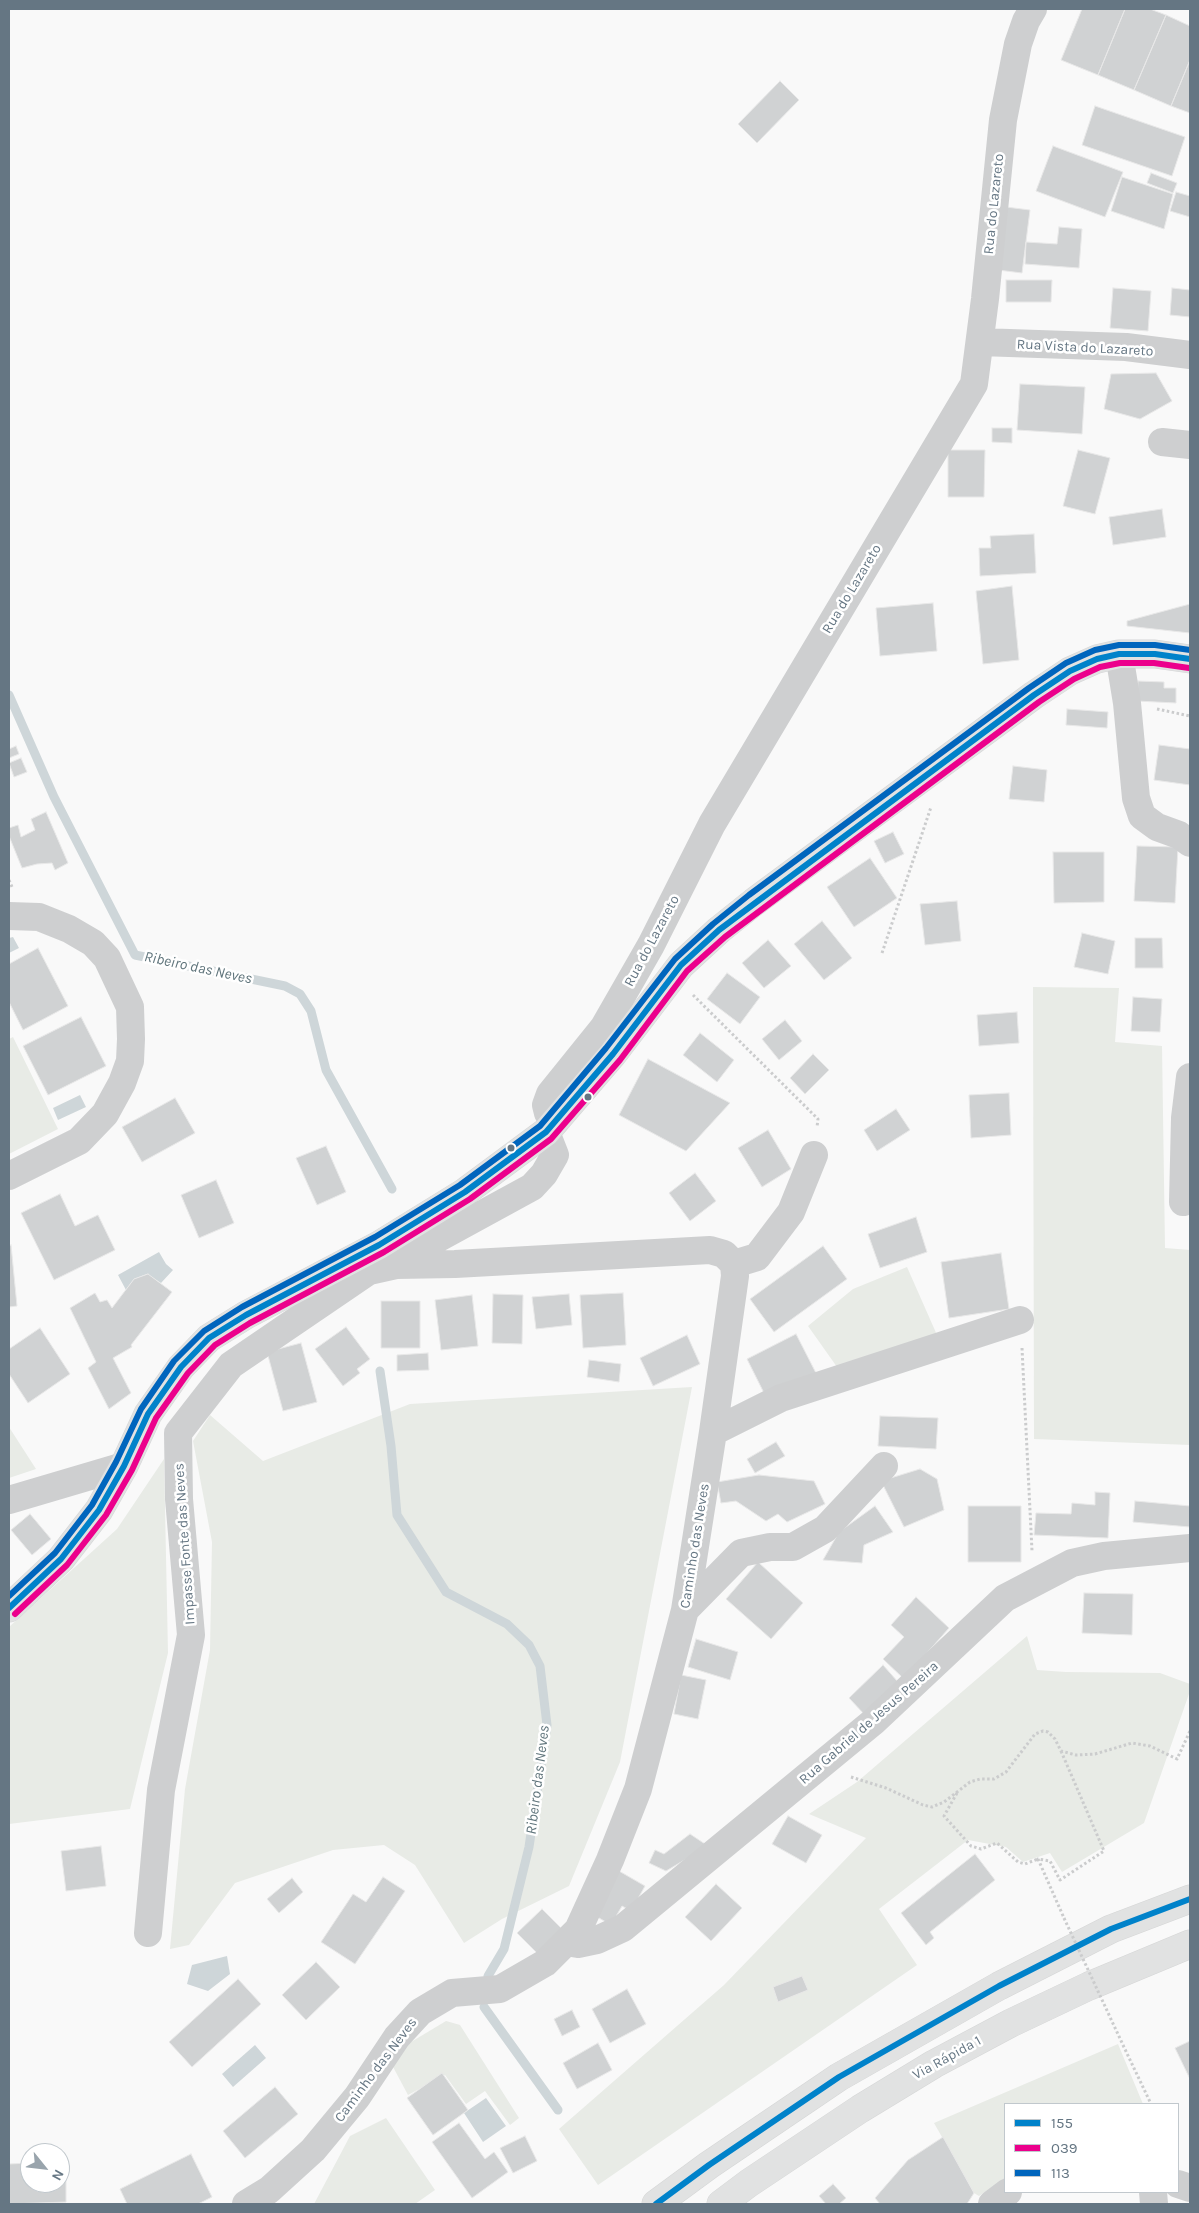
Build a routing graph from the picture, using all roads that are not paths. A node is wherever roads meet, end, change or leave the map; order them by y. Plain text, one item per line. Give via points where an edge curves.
1 (1033, 9) edge
2 (980, 342) junction
3 (1190, 355) edge
4 (1162, 442) dead end
5 (1190, 445) edge
6 (1119, 654) junction
7 (1190, 659) edge
8 (1190, 843) edge
9 (9, 916) edge
10 (1190, 1077) edge
11 (550, 1127) junction
12 (814, 1155) dead end
13 (9, 1176) edge
14 (1183, 1202) dead end
15 (734, 1264) junction
16 (396, 1265) junction
17 (1020, 1320) road end
18 (713, 1432) junction
19 (124, 1466) junction
20 (884, 1466) dead end
21 (9, 1500) edge
22 (1190, 1548) edge
23 (9, 1608) edge
24 (685, 1610) junction
25 (1190, 1899) edge
26 (148, 1933) dead end
27 (566, 1942) junction
28 (1190, 1944) edge
29 (1007, 2193) edge
30 (246, 2204) edge
31 (656, 2204) edge
32 (722, 2204) edge
33 (992, 2204) edge

1 - 2 street, Rua do Lazareto via 1018,44 1003,120
2 - 3 street, Rua Vista do Lazareto via 1126,347
2 - 11 street, Rua do Lazareto via 974,384 712,824 651,945 604,1027 550,1094 546,1105
4 - 5 street
6 - 7 main road via 1155,654
6 - 8 street via 1136,798 1142,816
6 - 11 main road via 1070,671 1034,695 719,930 681,965 613,1054
9 - 13 street via 39,917 93,943 106,958 130,1007 132,1039 130,1061 105,1114 79,1141
10 - 14 street via 1185,1118
11 - 16 street via 554,1155 544,1174 532,1187 424,1246
11 - 19 main road via 465,1192 379,1245 209,1338 181,1367 148,1414
12 - 15 street via 791,1212 757,1257
15 - 16 street via 724,1254 710,1250
15 - 18 street, Caminho das Neves
16 - 26 street, Impasse Fonte das Neves via 369,1271 231,1365 178,1433 179,1499 191,1635 162,1790
17 - 18 street via 782,1398
18 - 24 street, Caminho das Neves
19 - 21 street
19 - 23 main road via 99,1510 60,1559
20 - 24 street via 825,1529 792,1546 741,1553
22 - 27 street, Rua Gabriel de Jesus Pereira via 1104,1556 1072,1563 1005,1598 873,1722 622,1928 597,1940 578,1944
24 - 27 street, Caminho das Neves via 638,1789 578,1930
25 - 31 main road via 1111,1929 999,1986 848,2072 708,2165
27 - 30 street, Caminho das Neves via 545,1964 500,1989 452,1993 420,2012 396,2037 357,2097 313,2150 268,2190
28 - 32 main road, Via Rápida 1 via 1089,1986 934,2064 852,2114
29 - 33 street

